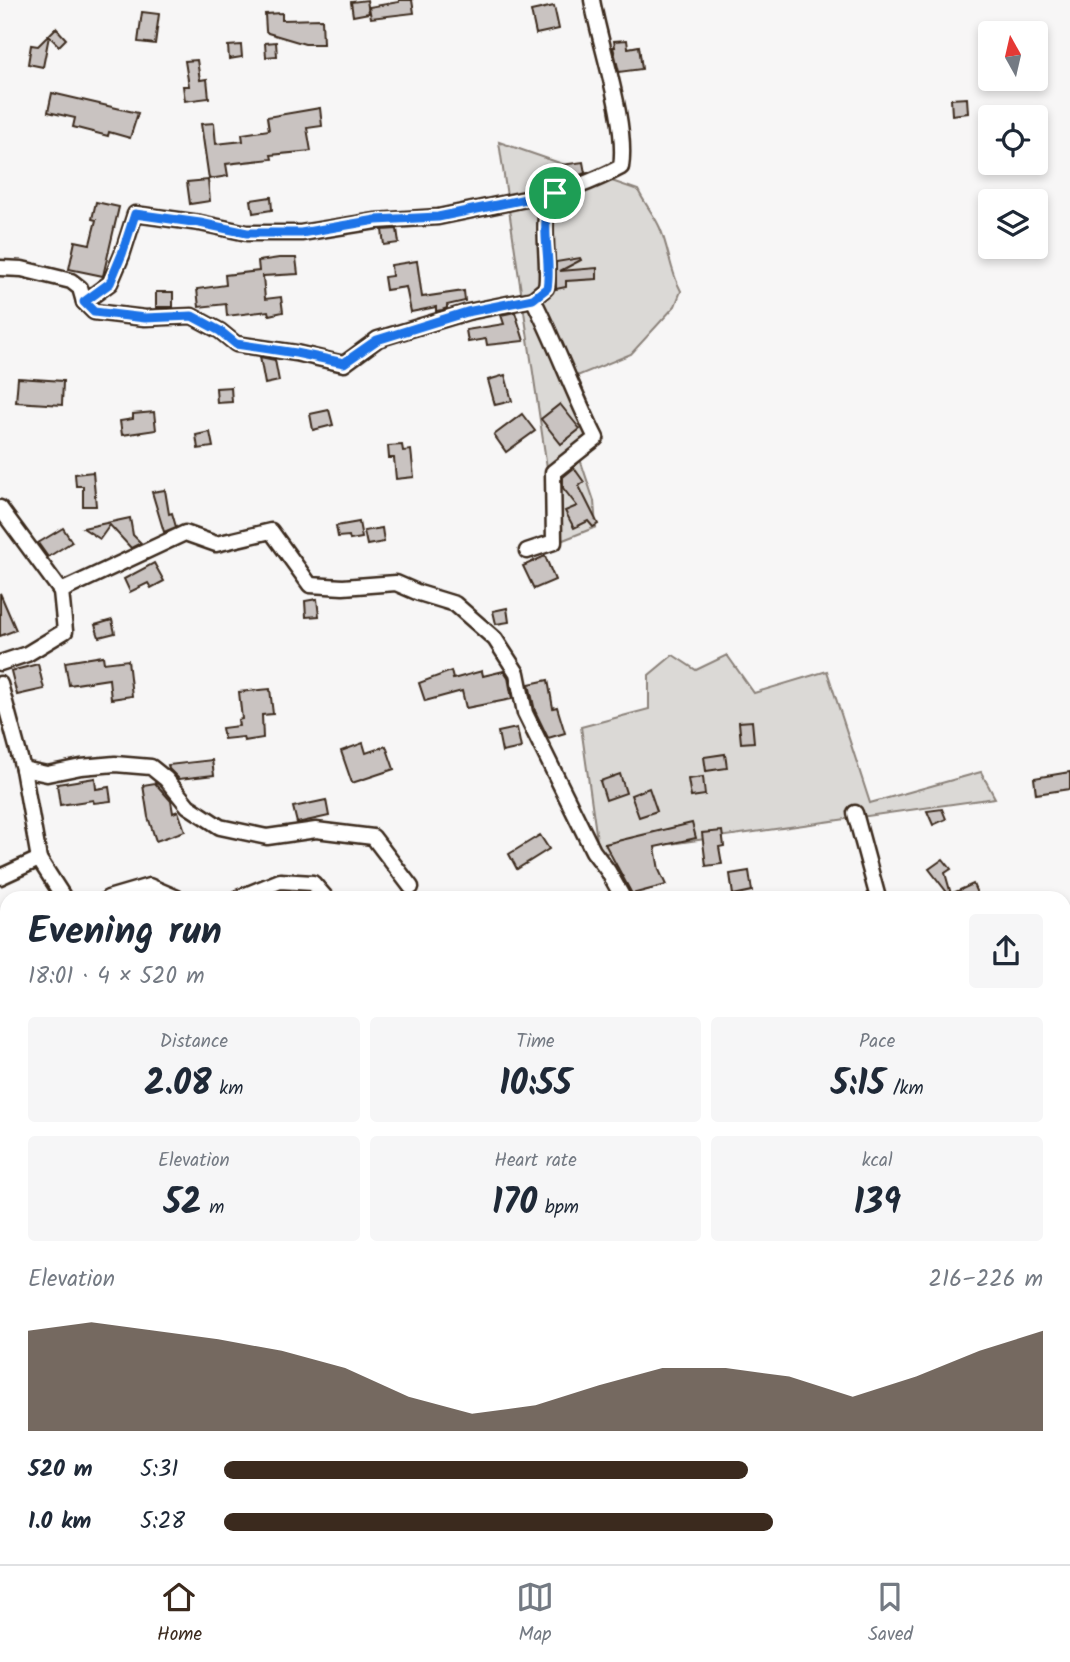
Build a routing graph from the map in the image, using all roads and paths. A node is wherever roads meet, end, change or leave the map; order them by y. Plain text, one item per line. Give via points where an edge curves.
1 (592, 0) edge
2 (555, 193) junction
3 (0, 268) edge
4 (533, 299) junction
5 (84, 302) junction
6 (0, 508) edge
7 (527, 551) dead end
8 (61, 591) junction
9 (0, 663) edge
10 (0, 684) edge
11 (23, 769) junction
12 (855, 813) dead end
13 (39, 859) junction
14 (0, 877) edge
15 (411, 887) dead end
16 (60, 891) edge
17 (132, 891) edge
18 (161, 891) edge
19 (255, 891) edge
20 (320, 891) edge
21 (619, 891) edge
22 (876, 891) edge

1 - 2 street via 619,122 621,167
2 - 4 street via 546,219 547,288
2 - 5 street via 438,217 376,220 301,233 247,233 135,214 110,283
3 - 5 street via 71,281 80,288
4 - 5 street via 467,312 377,340 344,363 236,344 192,316 145,318 94,312
4 - 7 street via 596,438 553,472 554,542
6 - 8 street
8 - 9 street via 65,631 27,654
8 - 21 street via 185,533 216,544 271,531 310,584 396,583 455,604 495,639 517,673 525,713 593,851
10 - 11 street
11 - 13 street
11 - 15 street via 47,774 115,764 151,767 188,806 220,827 267,837 316,830 373,837
12 - 22 street
13 - 14 street
13 - 16 street
17 - 18 street via 149,886
19 - 20 street via 280,881 313,883

